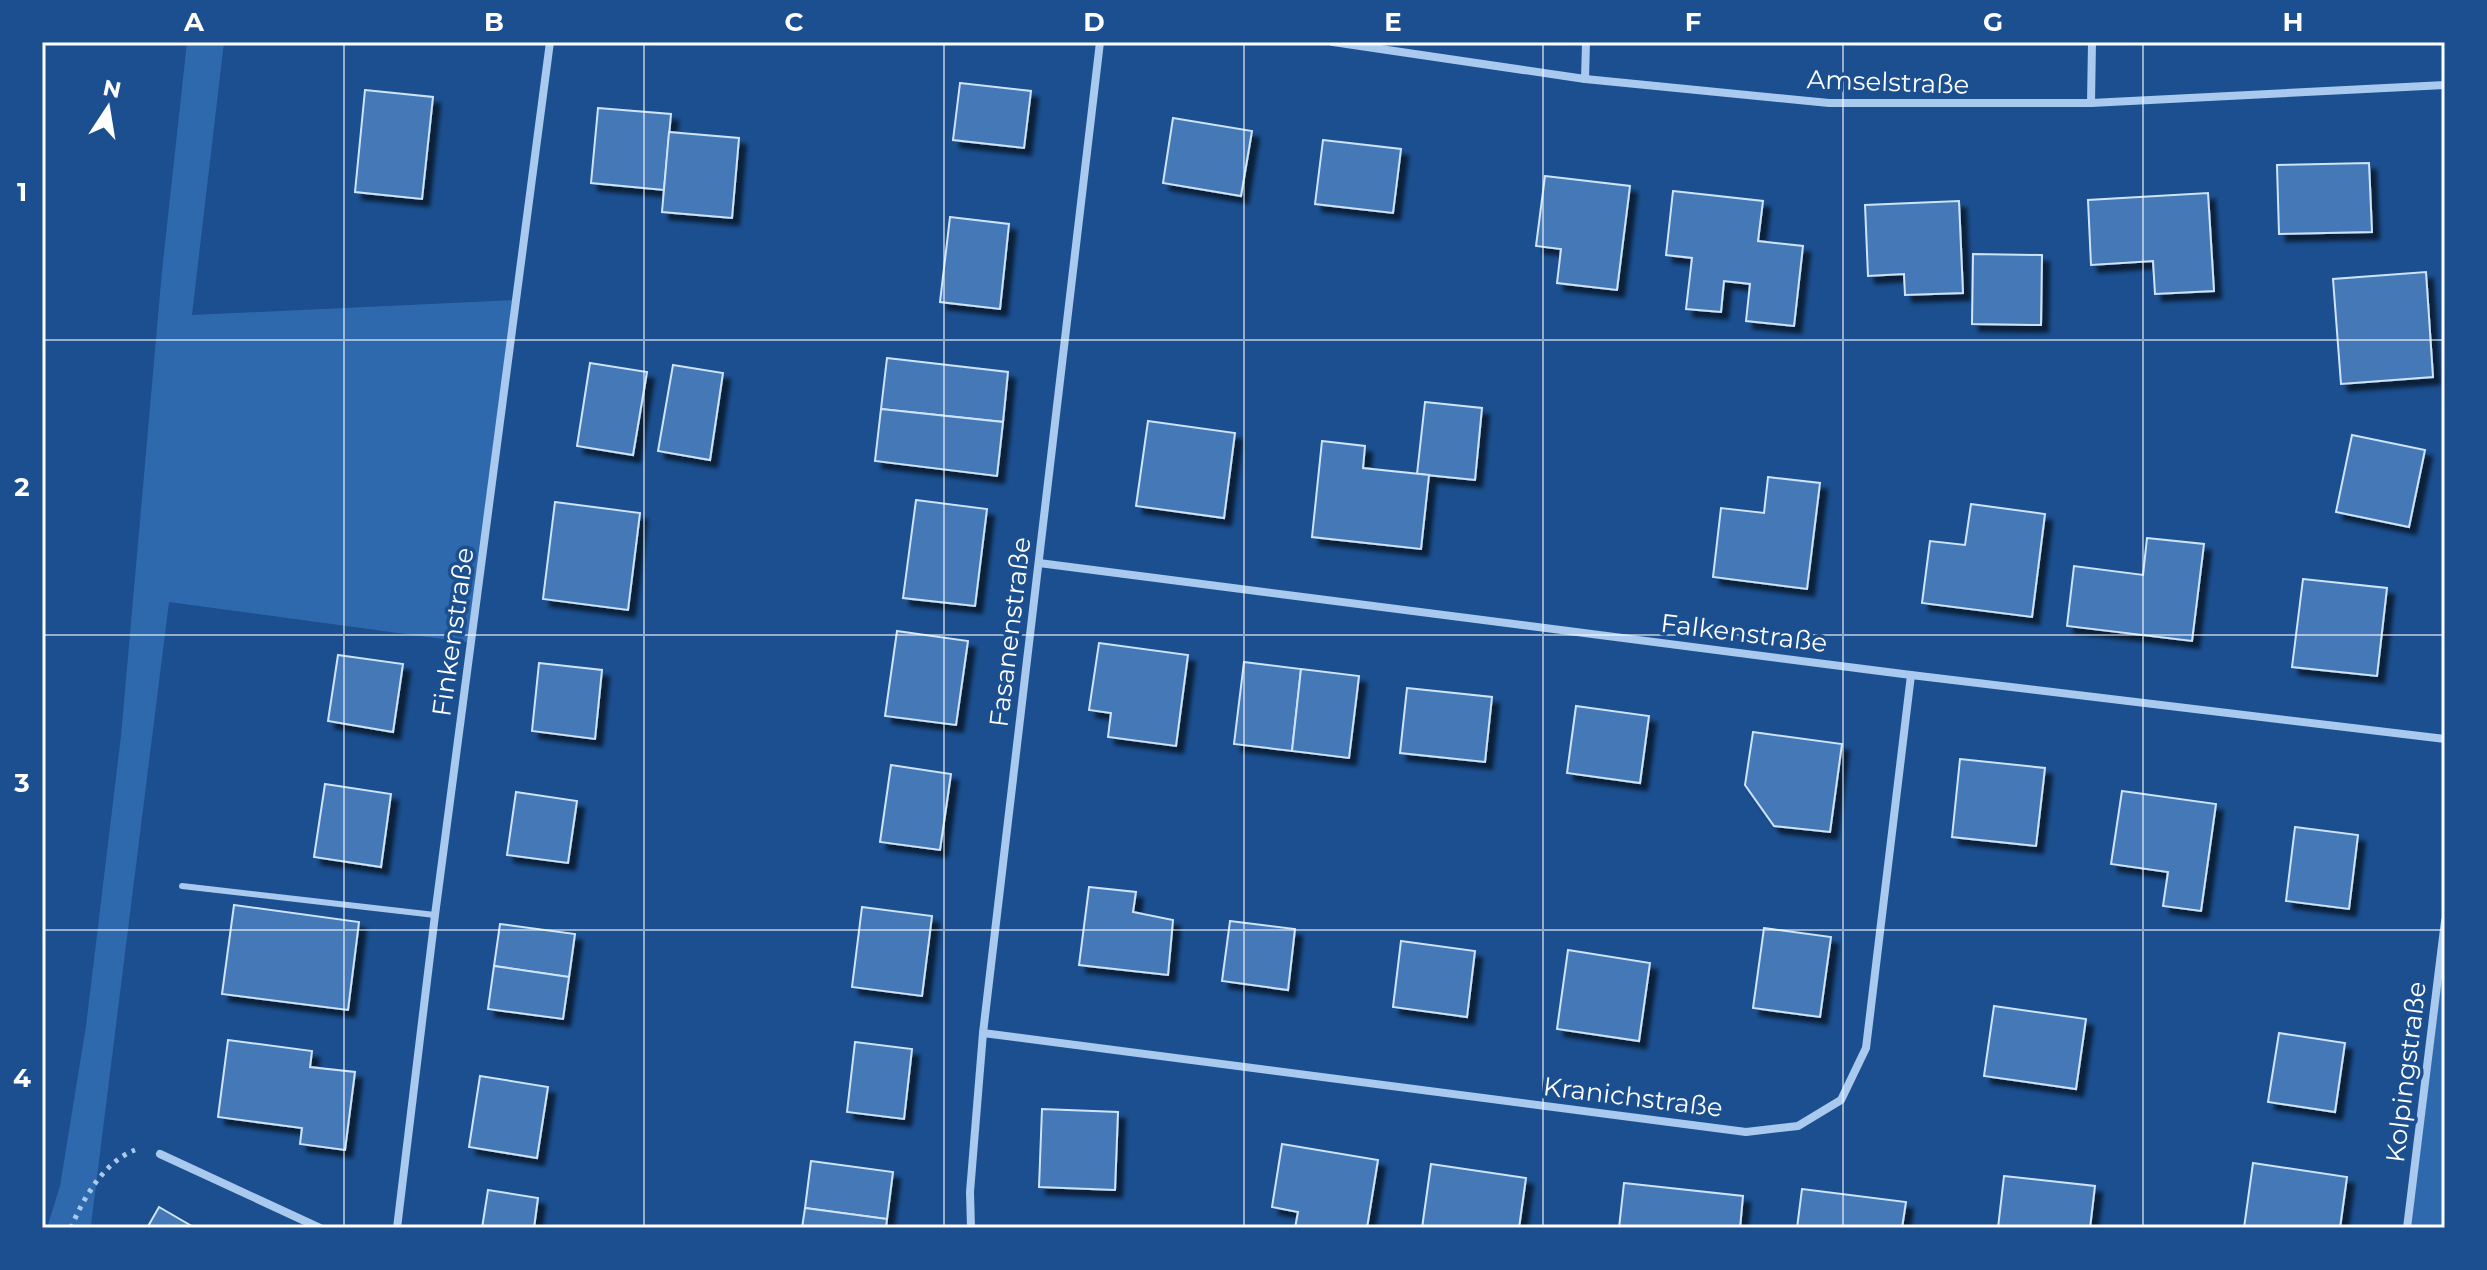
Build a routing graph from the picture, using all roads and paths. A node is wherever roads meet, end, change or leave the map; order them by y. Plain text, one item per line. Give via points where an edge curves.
1 (550, 42) edge
2 (1100, 42) edge
3 (1333, 42) edge
4 (1586, 42) edge
5 (2092, 42) edge
6 (1585, 79) junction
7 (2445, 85) edge
8 (2091, 103) junction
9 (1039, 563) junction
10 (1911, 675) junction
11 (2445, 739) edge
12 (182, 886) dead end
13 (435, 915) junction
14 (2445, 921) edge
15 (983, 1033) junction
16 (160, 1154) joint
17 (71, 1228) edge
18 (320, 1228) edge
19 (397, 1228) edge
20 (971, 1228) edge
21 (2407, 1228) edge

1 - 13 street, Finkenstraße
2 - 9 street, Fasanenstraße
3 - 6 street, Amselstraße
4 - 6 street
5 - 8 street
6 - 8 street, Amselstraße via 1829,103
7 - 8 street, Amselstraße
9 - 10 street, Falkenstraße
9 - 15 street, Fasanenstraße
10 - 11 street, Falkenstraße
10 - 15 street, Kranichstraße via 1866,1048 1841,1100 1798,1126 1746,1132
12 - 13 lane
13 - 19 street, Finkenstraße
14 - 21 street, Kolpingstraße
15 - 20 street, Fasanenstraße
16 - 17 path via 134,1150 113,1161
16 - 18 street

